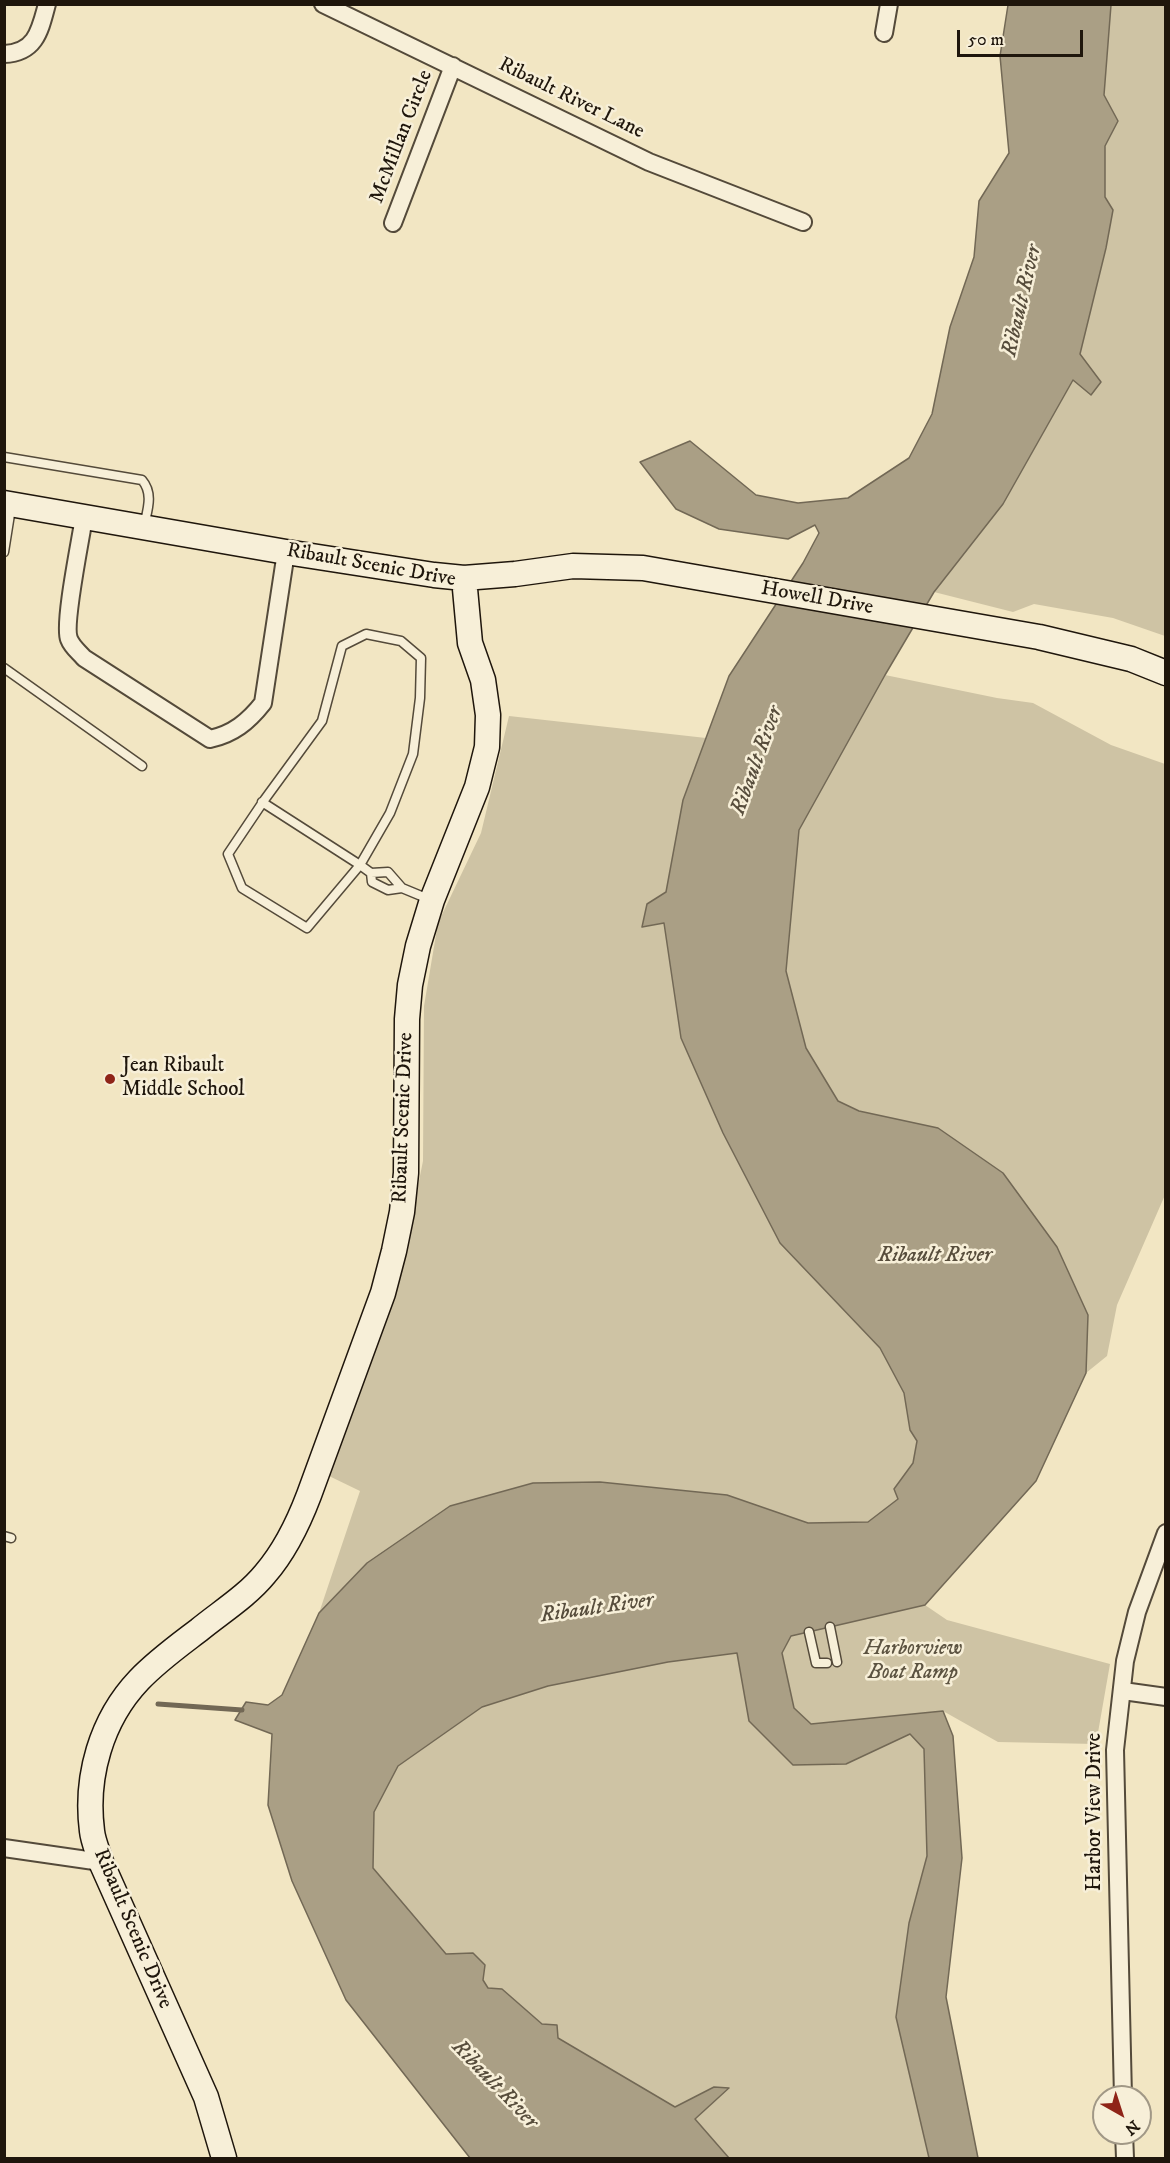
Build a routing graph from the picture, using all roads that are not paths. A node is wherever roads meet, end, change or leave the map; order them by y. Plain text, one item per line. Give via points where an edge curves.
1 (47, 4) edge
2 (323, 4) edge
3 (889, 4) edge
4 (885, 33) dead end
5 (4, 54) edge
6 (453, 66) junction
7 (803, 222) dead end
8 (393, 223) dead end
9 (4, 457) edge
10 (8, 503) edge
11 (84, 517) junction
12 (144, 527) junction
13 (4, 552) edge
14 (286, 552) junction
15 (464, 578) junction
16 (4, 668) edge
17 (1166, 673) edge
18 (142, 766) dead end
19 (262, 802) junction
20 (360, 866) junction
21 (371, 873) junction
22 (402, 888) junction
23 (432, 900) junction
24 (1166, 1533) edge
25 (830, 1627) dead end
26 (809, 1632) dead end
27 (1123, 1691) junction
28 (1166, 1697) edge
29 (4, 1848) edge
30 (101, 1862) junction
31 (1123, 2085) edge
32 (224, 2158) edge

1 - 5 street via 35,40 16,54
2 - 6 street, Ribault River Lane
3 - 4 street
6 - 7 street, Ribault River Lane via 649,162
6 - 8 street, McMillan Circle
9 - 12 lane via 142,480 148,486 149,499
10 - 11 street, Ribault Scenic Drive
10 - 13 lane
11 - 12 street, Ribault Scenic Drive
11 - 14 street via 68,638 84,657 210,739 237,729 263,703
12 - 14 street, Ribault Scenic Drive
14 - 15 street, Ribault Scenic Drive
15 - 17 street, Howell Drive via 573,566 643,568 1040,637 1131,659
15 - 23 street, Ribault Scenic Drive via 470,643 483,680 488,715 487,747 477,788
16 - 18 lane
19 - 20 lane
19 - 20 lane via 228,854 242,888 307,928
19 - 20 lane via 322,721 342,646 366,634 401,641 421,658 413,754 390,813
20 - 21 lane
21 - 22 lane via 388,872
21 - 22 lane via 372,882 388,890
22 - 23 lane
23 - 30 street, Ribault Scenic Drive via 410,985 406,1173 402,1212 383,1293 309,1495 283,1550 249,1590 139,1680 116,1711 101,1741 90,1795 92,1833
24 - 27 street, Harbor View Drive via 1137,1612 1125,1660
25 - 26 lane via 832,1662 816,1663
27 - 28 street
27 - 31 street, Harbor View Drive via 1115,1750
29 - 30 street
30 - 32 street, Ribault Scenic Drive via 206,2097

